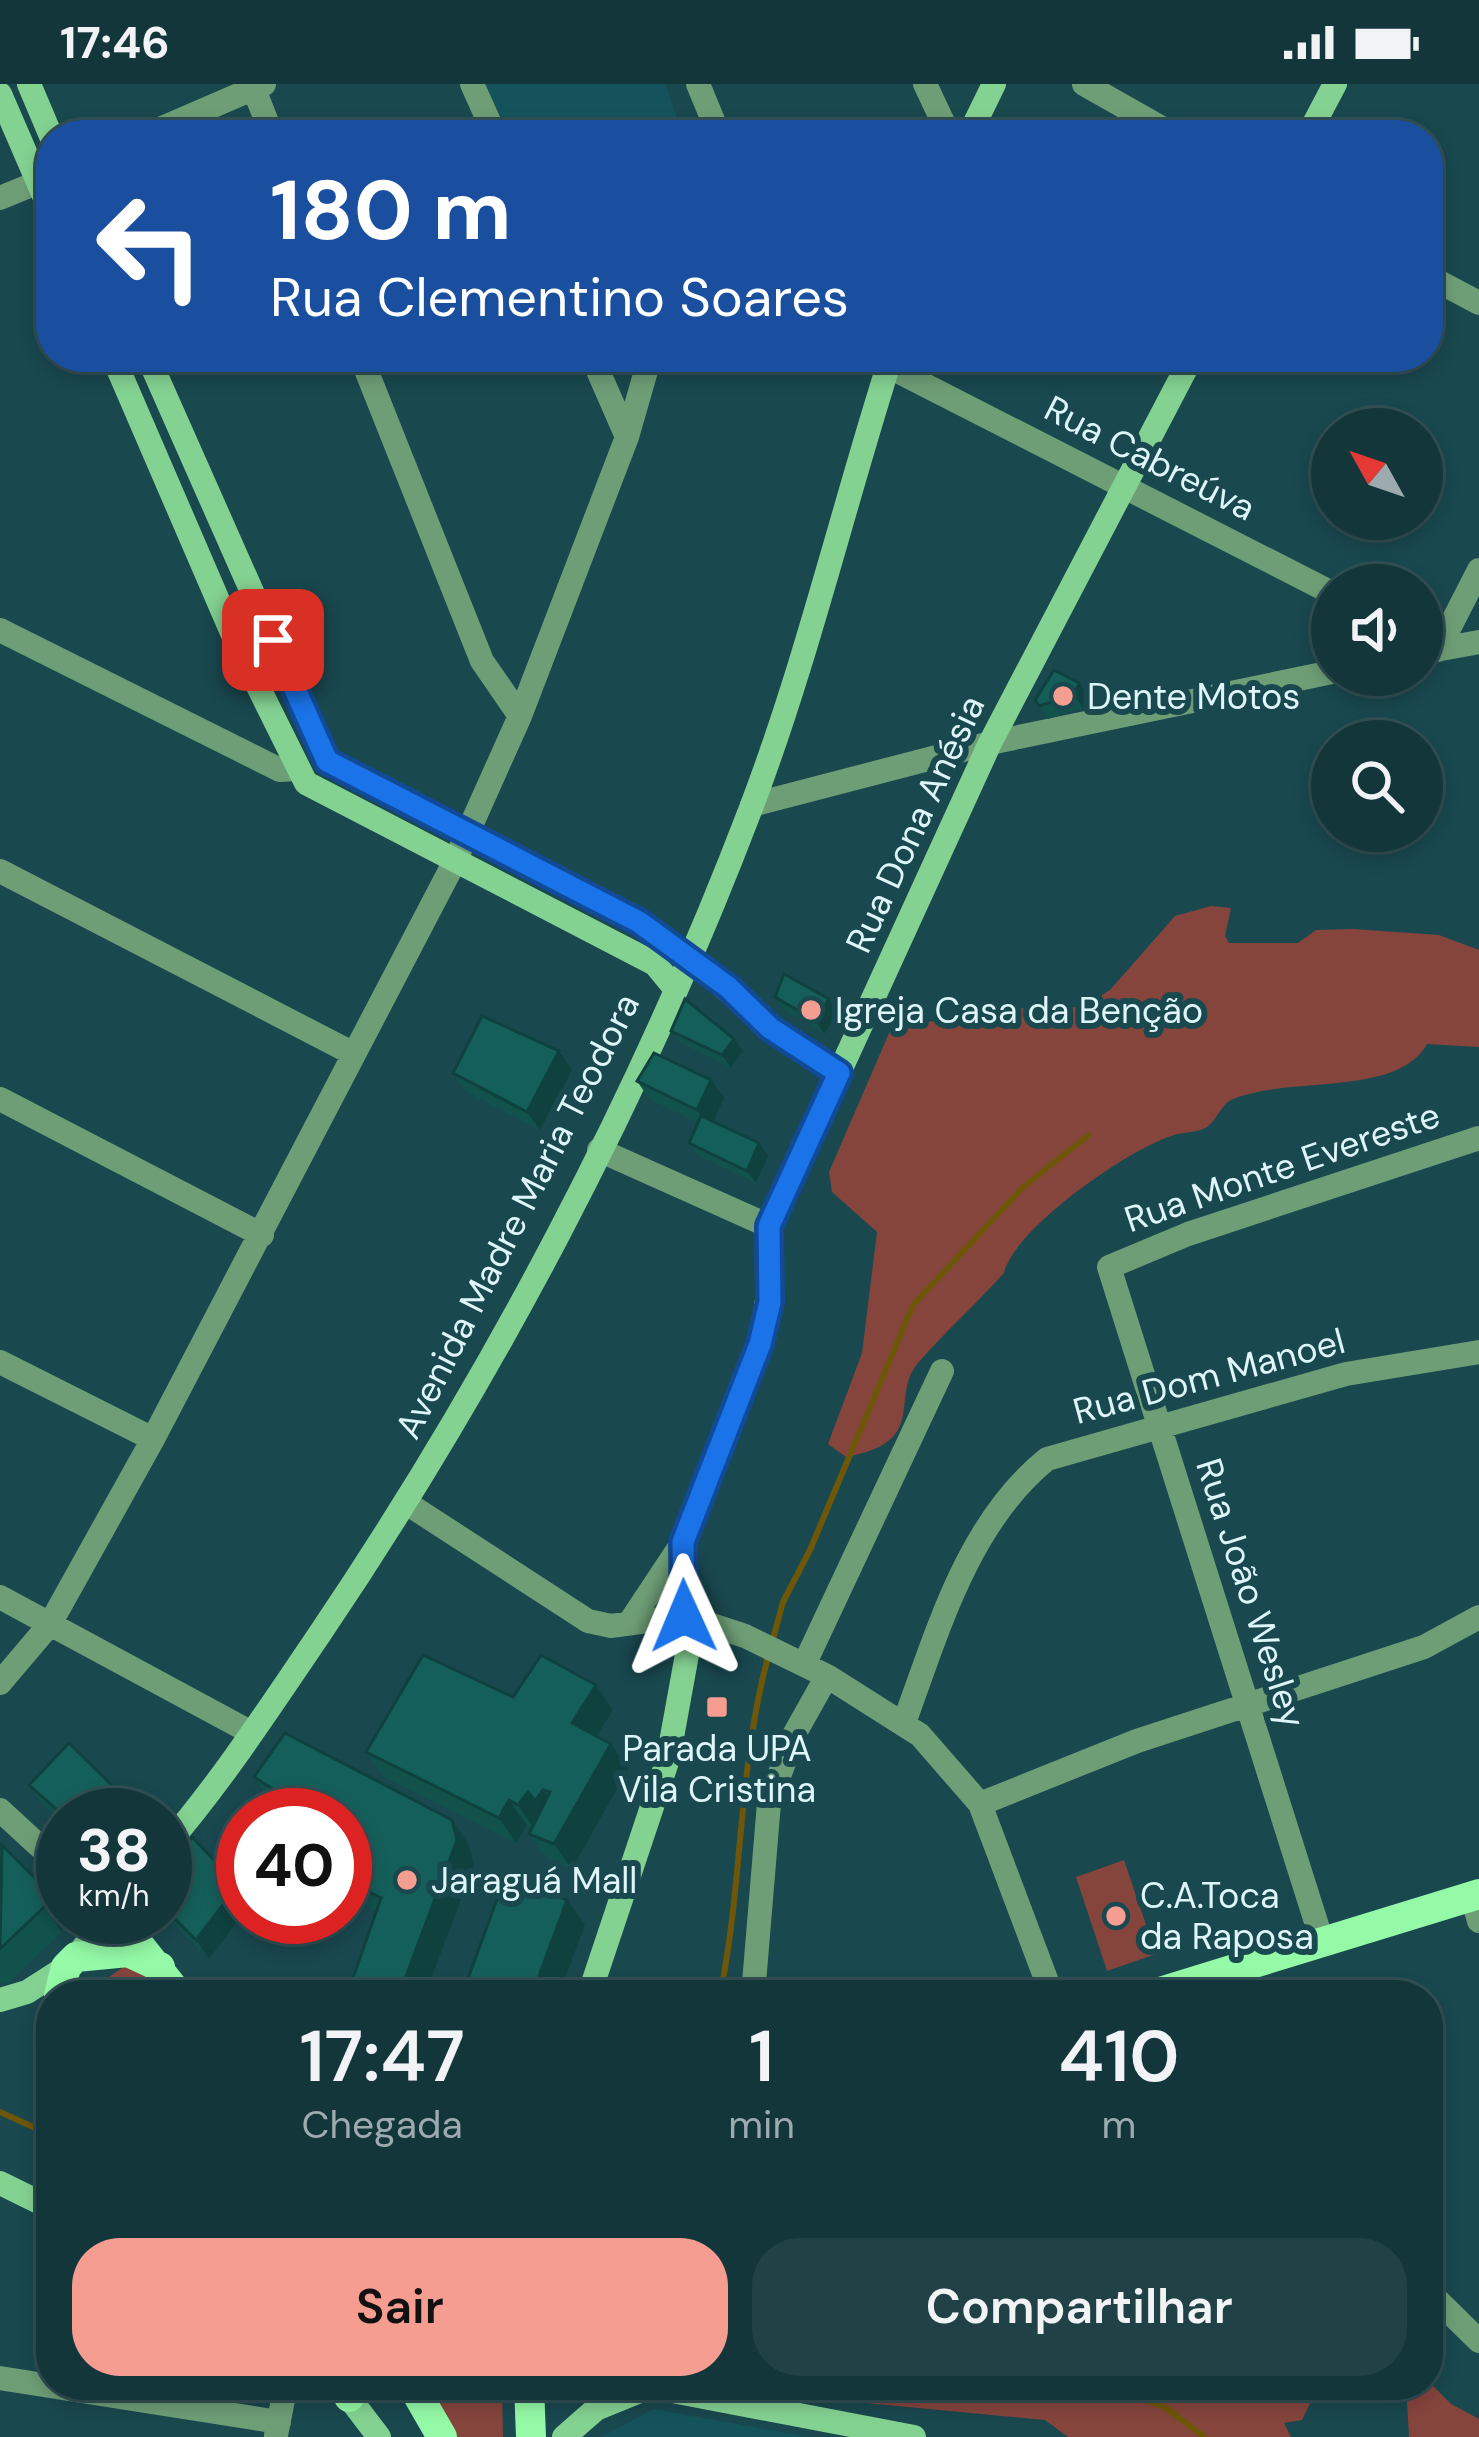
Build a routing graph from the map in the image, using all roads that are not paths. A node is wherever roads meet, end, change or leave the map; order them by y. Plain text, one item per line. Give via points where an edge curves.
1 (29, 84) edge
2 (472, 84) edge
3 (698, 84) edge
4 (925, 84) edge
5 (994, 84) edge
6 (1084, 84) edge
7 (1335, 84) edge
8 (256, 85) edge
9 (0, 94) edge
10 (44, 120) edge
11 (179, 120) edge
12 (267, 120) edge
13 (488, 120) edge
14 (712, 120) edge
15 (942, 120) edge
16 (976, 120) edge
17 (1148, 120) edge
18 (1316, 120) edge
19 (36, 163) edge
20 (36, 184) edge
21 (0, 198) edge
22 (1443, 283) edge
23 (1479, 303) edge
24 (120, 372) edge
25 (155, 372) edge
26 (367, 372) edge
27 (599, 372) edge
28 (646, 372) edge
29 (880, 372) edge
30 (907, 372) edge
31 (1184, 372) edge
32 (627, 436) junction
33 (1126, 483) junction
34 (1479, 570) edge
35 (1311, 582) edge
36 (1443, 624) edge
37 (0, 630) edge
38 (1479, 642) edge
39 (1443, 646) edge
40 (1311, 676) edge
41 (520, 716) junction
42 (990, 743) junction
43 (295, 770) junction
44 (752, 806) junction
45 (467, 834) junction
46 (455, 861) junction
47 (0, 871) edge
48 (688, 956) junction
49 (674, 987) junction
50 (352, 1053) junction
51 (839, 1073) junction
52 (0, 1100) edge
53 (1479, 1138) edge
54 (599, 1150) junction
55 (769, 1226) junction
56 (262, 1235) junction
57 (1109, 1267) joint
58 (1479, 1352) edge
59 (0, 1362) edge
60 (942, 1370) dead end
61 (1159, 1423) junction
62 (153, 1439) junction
63 (408, 1504) junction
64 (683, 1542) junction
65 (0, 1598) edge
66 (684, 1616) junction
67 (1479, 1617) edge
68 (630, 1622) junction
69 (50, 1624) junction
70 (807, 1667) junction
71 (0, 1683) edge
72 (1248, 1705) junction
73 (904, 1723) junction
74 (250, 1732) junction
75 (980, 1804) junction
76 (0, 1810) edge
77 (192, 1816) edge
78 (36, 1843) edge
79 (1477, 1904) edge
80 (1322, 1941) junction
81 (88, 1944) edge
82 (140, 1944) edge
83 (160, 1967) junction
84 (67, 1973) edge
85 (168, 1980) edge
86 (594, 1980) edge
87 (754, 1980) edge
88 (1046, 1980) edge
89 (1201, 1980) edge
90 (36, 1988) edge
91 (0, 2000) edge
92 (0, 2183) edge
93 (36, 2200) edge
94 (1443, 2305) edge
95 (1479, 2341) edge
96 (0, 2378) edge
97 (36, 2385) edge
98 (120, 2400) edge
99 (354, 2400) edge
100 (421, 2400) edge
101 (530, 2400) edge
102 (616, 2400) edge
103 (720, 2400) edge
104 (278, 2429) edge
105 (379, 2437) edge
106 (442, 2437) edge
107 (531, 2437) edge
108 (564, 2437) edge
109 (914, 2437) edge

1 - 10 street
2 - 13 street
3 - 14 street
4 - 15 street
5 - 16 street
6 - 17 street
7 - 18 street
8 - 11 street
8 - 12 street
9 - 19 street
20 - 21 street
22 - 23 street
24 - 43 street
25 - 45 street via 327,761
26 - 41 street via 482,661
27 - 32 street
28 - 32 street
29 - 44 street, Avenida Madre Maria Teodora via 824,587
30 - 33 street, Rua Cabreúva
31 - 33 street, Rua Dona Anésia
32 - 41 street
33 - 35 street, Rua Cabreúva
33 - 42 street, Rua Dona Anésia
34 - 36 street
37 - 43 street via 280,770
38 - 39 street
40 - 42 street
41 - 45 street
42 - 44 street
42 - 51 street, Rua Dona Anésia
43 - 46 street via 313,788
44 - 48 street, Avenida Madre Maria Teodora
45 - 46 street
45 - 48 street via 639,922
46 - 49 street via 655,964
46 - 50 street
47 - 50 street
48 - 49 street, Avenida Madre Maria Teodora
48 - 51 street via 770,1028
49 - 54 street, Avenida Madre Maria Teodora
50 - 56 street
51 - 55 street, Rua Dona Anésia
52 - 56 street
53 - 57 street, Rua Monte Evereste
54 - 55 street
54 - 63 street, Avenida Madre Maria Teodora
55 - 64 street, Rua Dona Anésia via 772,1269 760,1344
56 - 62 street
57 - 61 street, Rua João Wesley
58 - 61 street, Rua Dom Manoel via 1346,1374
59 - 62 street
60 - 70 street
61 - 72 street, Rua João Wesley
61 - 73 street, Rua Dom Manoel via 1047,1459 1014,1486 986,1522
62 - 69 street
63 - 68 street via 588,1621
63 - 74 street, Avenida Madre Maria Teodora
64 - 66 street, Rua Dona Anésia
64 - 68 street, Rua Dona Anésia
65 - 69 street
66 - 68 street
66 - 70 street
66 - 86 street, Rua Dona Anésia via 688,1649 668,1759
67 - 72 street via 1424,1647
69 - 71 street
69 - 74 street
70 - 73 street
70 - 87 street via 769,1803
72 - 75 street
72 - 80 street, Rua João Wesley
73 - 75 street
74 - 77 street, Avenida Madre Maria Teodora
75 - 88 street
76 - 78 street
79 - 80 main road
80 - 89 main road
81 - 84 street
82 - 83 main road
83 - 84 main road via 128,1952
83 - 85 main road
90 - 91 street
92 - 93 street
94 - 95 street
96 - 97 street
98 - 104 street
99 - 105 street
100 - 106 main road
101 - 107 main road
102 - 108 street
103 - 109 street

